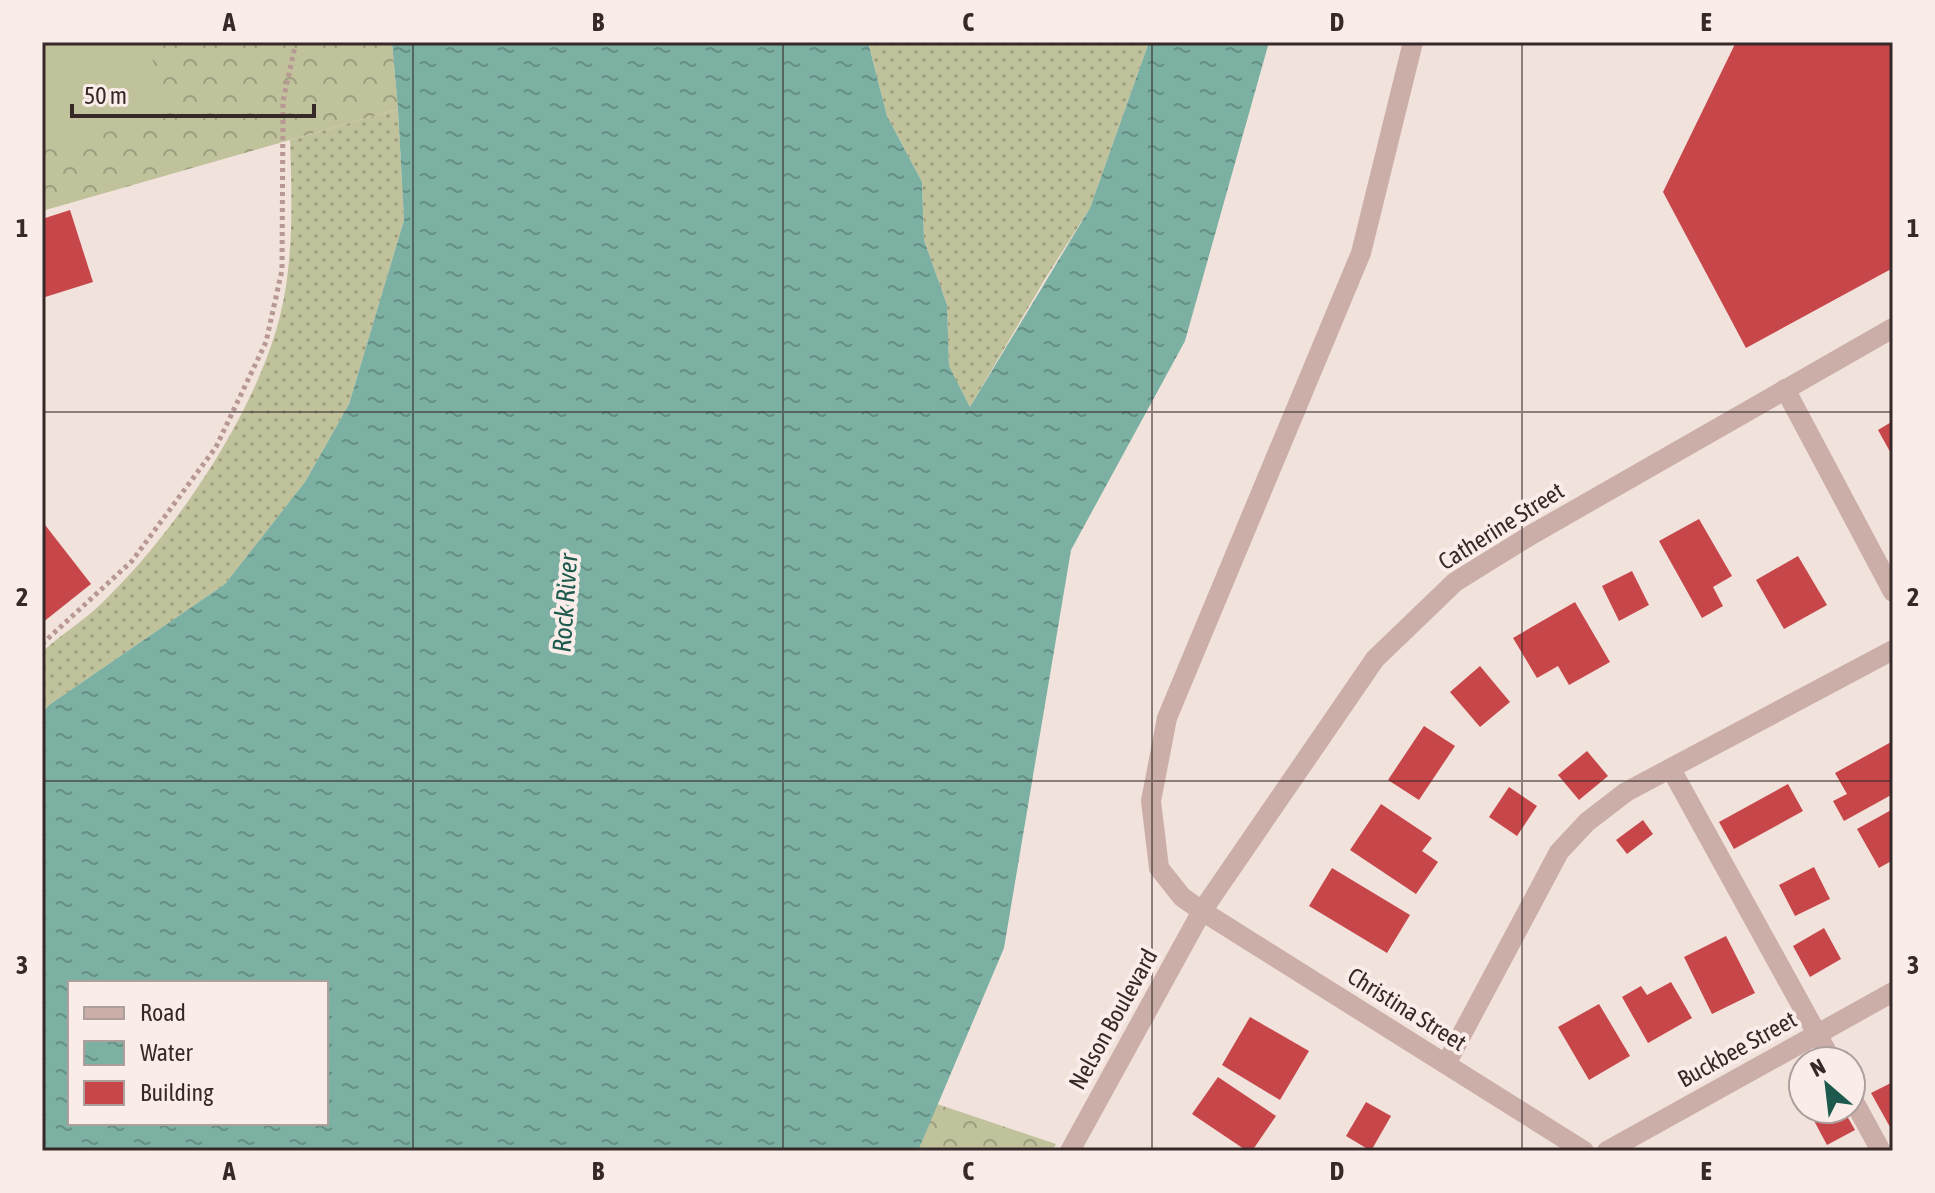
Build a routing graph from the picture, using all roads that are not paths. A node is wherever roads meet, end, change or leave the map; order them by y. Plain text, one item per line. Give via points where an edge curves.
1 (1413, 42) edge
2 (1893, 328) edge
3 (1785, 389) junction
4 (1893, 592) edge
5 (1893, 650) edge
6 (1671, 769) junction
7 (1202, 911) junction
8 (1893, 992) edge
9 (1817, 1034) junction
10 (1823, 1045) edge
11 (1446, 1064) junction
12 (1867, 1125) edge
13 (1070, 1151) edge
14 (1584, 1151) edge
15 (1607, 1151) edge
16 (1881, 1151) edge

1 - 7 street, Christina Street via 1361,253 1167,718 1151,801 1159,868 1182,897
2 - 3 street, Catherine Street
3 - 4 street
3 - 7 street, Catherine Street via 1455,582 1375,659
5 - 6 street
6 - 9 street
6 - 11 street via 1626,792 1559,852
7 - 11 street, Christina Street
7 - 13 street, Nelson Boulevard
8 - 9 street, Buckbee Street
9 - 10 street
9 - 15 street, Buckbee Street
11 - 14 street, Christina Street
12 - 16 street

